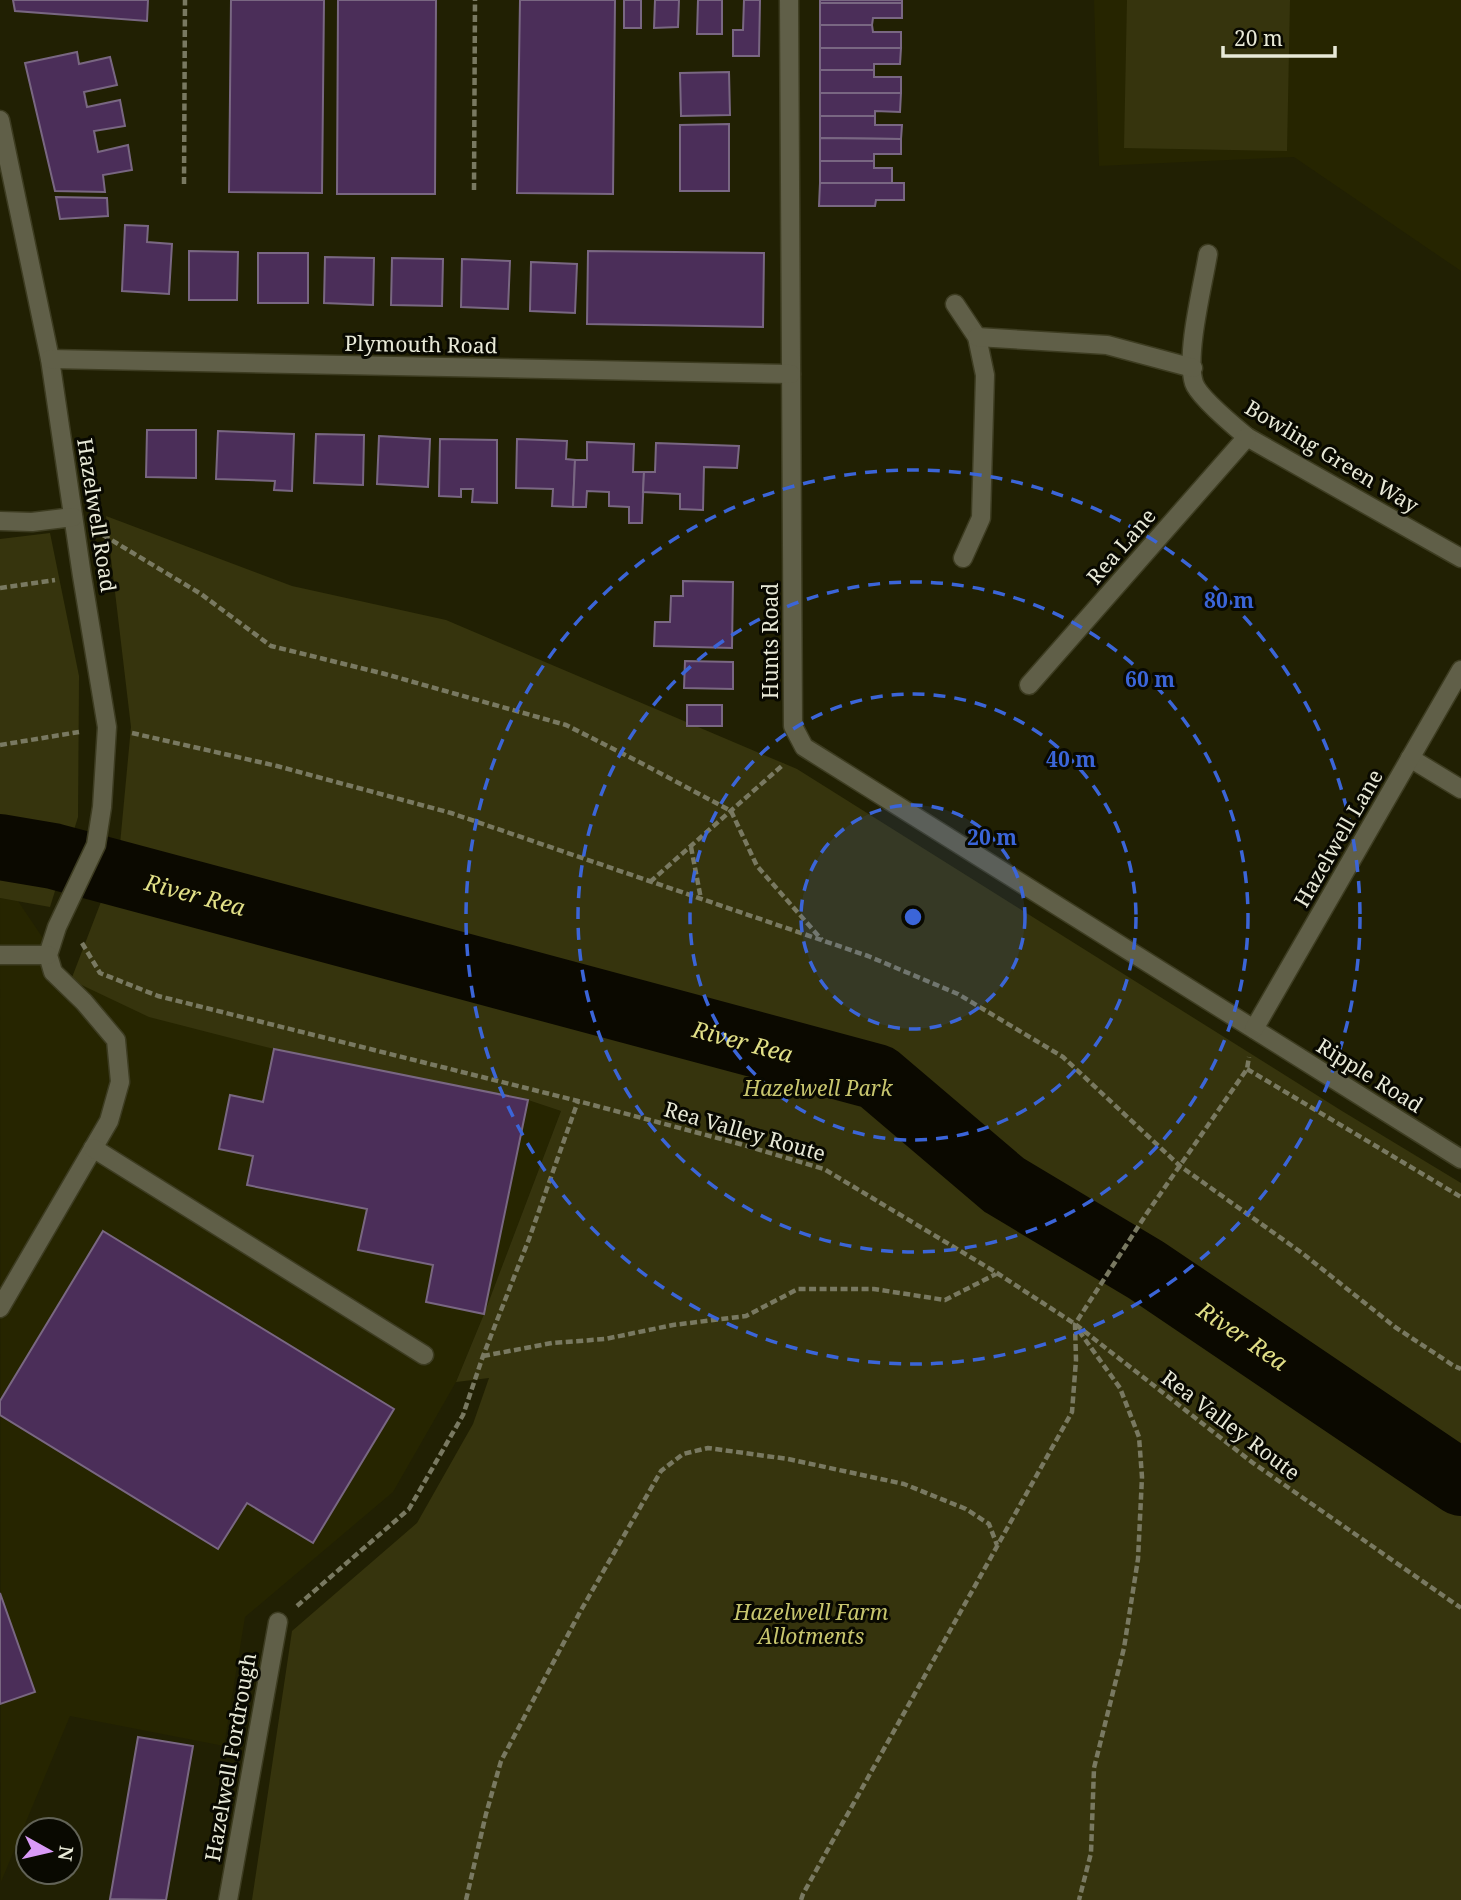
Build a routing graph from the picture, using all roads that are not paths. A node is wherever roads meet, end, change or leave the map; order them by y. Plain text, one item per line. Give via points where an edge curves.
1 (789, 0) edge
2 (0, 120) edge
3 (1208, 254) dead end
4 (955, 304) dead end
5 (977, 337) junction
6 (50, 359) junction
7 (1193, 368) junction
8 (792, 374) junction
9 (1247, 436) junction
10 (74, 517) junction
11 (0, 521) edge
12 (963, 558) dead end
13 (1461, 558) edge
14 (1461, 670) edge
15 (1029, 685) dead end
16 (1410, 758) junction
17 (1461, 789) edge
18 (0, 955) edge
19 (48, 955) junction
20 (1254, 1029) junction
21 (93, 1148) junction
22 (1461, 1159) edge
23 (2, 1300) edge
24 (424, 1355) dead end
25 (278, 1622) road end
26 (228, 1900) edge

1 - 8 street, Hunts Road
2 - 6 street, Hazelwell Road
3 - 7 street, Bowling Green Way
4 - 5 street
5 - 7 street via 1107,345
5 - 12 street via 985,375 981,518
6 - 8 street, Plymouth Road
6 - 10 street, Hazelwell Road
7 - 9 street, Bowling Green Way via 1194,385
8 - 20 street, Hunts Road via 793,726 804,747
9 - 13 street, Bowling Green Way
9 - 15 street, Rea Lane
10 - 11 street
10 - 19 street, Hazelwell Road via 107,727 96,845
14 - 16 street, Hazelwell Lane
16 - 17 street
16 - 20 street, Hazelwell Lane
18 - 19 street
19 - 21 street via 54,972 116,1040 120,1082 109,1121
20 - 22 street, Ripple Road
21 - 23 street
21 - 24 street
25 - 26 street, Hazelwell Fordrough

